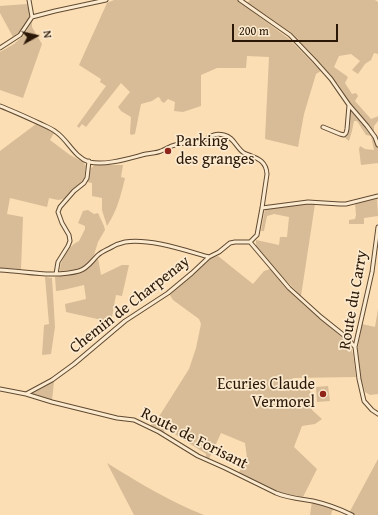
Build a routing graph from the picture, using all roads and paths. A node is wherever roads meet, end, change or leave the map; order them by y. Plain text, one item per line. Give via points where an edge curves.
1 (29, 0) edge
2 (106, 0) edge
3 (240, 0) edge
4 (32, 17) junction
5 (0, 48) edge
6 (349, 105) junction
7 (0, 106) edge
8 (323, 127) dead end
9 (378, 144) edge
10 (88, 161) junction
11 (378, 196) edge
12 (262, 208) junction
13 (378, 227) edge
14 (250, 242) junction
15 (208, 257) junction
16 (0, 270) edge
17 (56, 274) junction
18 (355, 347) junction
19 (0, 389) edge
20 (26, 394) junction
21 (378, 414) edge
22 (352, 515) edge

1 - 4 street
2 - 4 street
3 - 6 street via 290,35 331,79
4 - 5 street via 20,35
6 - 8 street via 347,130 344,135
6 - 9 street
7 - 10 street via 56,132 77,154
10 - 12 street via 98,163 127,159 161,151 176,144 201,142 215,134 224,135 230,137 243,152 259,159 267,169
10 - 17 street via 84,183 74,191 58,212 70,235 70,241 58,262
11 - 12 street via 346,204 308,202
12 - 14 street via 256,235
13 - 18 street, Route du Carry via 372,272
14 - 15 street, Chemin de Charpenay via 235,242
14 - 18 street via 289,288
15 - 17 street via 156,243 123,242 98,255 80,271
15 - 20 street, Chemin de Charpenay via 168,293 125,322 74,364
16 - 17 street
18 - 21 street, Route du Carry via 364,400
19 - 20 street, Route de Forisant
20 - 22 street, Route de Forisant via 117,418 134,420 198,456 282,495 316,502

